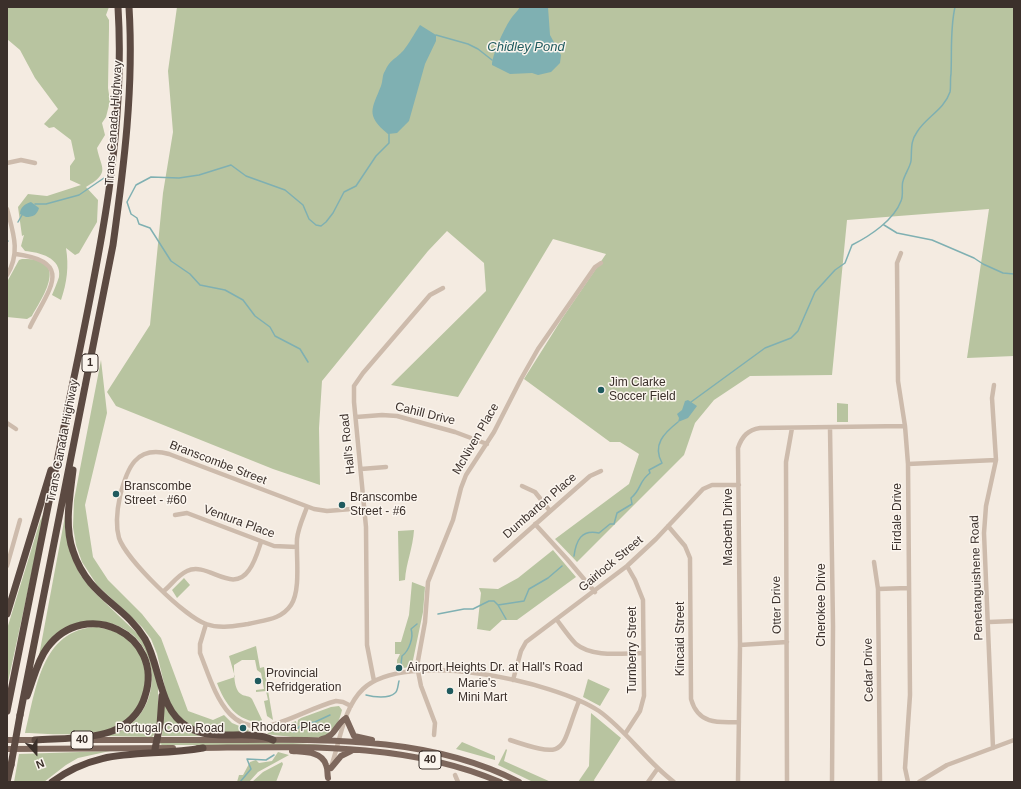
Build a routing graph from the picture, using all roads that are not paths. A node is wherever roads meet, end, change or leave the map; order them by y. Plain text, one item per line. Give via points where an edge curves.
1 (118, 7) edge
2 (129, 7) edge
3 (7, 163) edge
4 (35, 163) dead end
5 (7, 209) edge
6 (901, 253) dead end
7 (16, 254) junction
8 (601, 263) dead end
9 (7, 275) edge
10 (443, 288) dead end
11 (30, 327) dead end
12 (994, 385) dead end
13 (356, 418) junction
14 (7, 423) edge
15 (905, 426) junction
16 (64, 428) junction
17 (792, 428) junction
18 (830, 428) junction
19 (16, 429) dead end
20 (76, 430) junction
21 (487, 444) junction
22 (996, 460) junction
23 (908, 464) junction
24 (386, 467) dead end
25 (361, 469) junction
26 (601, 471) dead end
27 (739, 485) junction
28 (522, 486) dead end
29 (307, 507) junction
30 (364, 508) junction
31 (550, 511) junction
32 (175, 515) dead end
33 (20, 520) dead end
34 (535, 524) junction
35 (668, 526) junction
36 (261, 542) junction
37 (297, 547) junction
38 (495, 560) dead end
39 (874, 562) dead end
40 (7, 566) edge
41 (626, 566) junction
42 (908, 588) junction
43 (878, 589) junction
44 (164, 591) junction
45 (595, 592) junction
46 (7, 614) edge
47 (557, 620) junction
48 (1014, 621) edge
49 (989, 622) junction
50 (206, 624) junction
51 (788, 642) junction
52 (740, 645) junction
53 (643, 653) junction
54 (418, 671) junction
55 (513, 680) junction
56 (374, 681) junction
57 (162, 687) junction
58 (579, 701) junction
59 (351, 706) junction
60 (7, 711) edge
61 (20, 715) junction
62 (346, 718) junction
63 (739, 722) junction
64 (625, 734) junction
65 (434, 735) dead end
66 (7, 740) edge
67 (34, 740) junction
68 (156, 740) junction
69 (273, 740) junction
70 (510, 740) dead end
71 (1014, 740) edge
72 (317, 741) junction
73 (339, 742) junction
74 (400, 746) junction
75 (202, 748) junction
76 (273, 748) junction
77 (993, 748) junction
78 (7, 749) edge
79 (155, 749) junction
80 (337, 749) junction
81 (356, 750) junction
82 (330, 768) junction
83 (658, 768) junction
84 (455, 775) dead end
85 (328, 780) edge
86 (8, 782) edge
87 (52, 782) edge
88 (458, 782) edge
89 (500, 782) edge
90 (520, 782) edge
91 (648, 782) edge
92 (674, 782) edge
93 (738, 782) edge
94 (787, 782) edge
95 (832, 782) edge
96 (880, 782) edge
97 (908, 782) edge
98 (919, 782) edge

1 - 16 highway, Trans Canada Highway / 1 via 119,68 111,176 102,238
2 - 20 highway, Trans Canada Highway / 1 via 129,107 123,178 113,244
3 - 4 street via 21,160
5 - 7 street
6 - 15 street, Firdale Drive via 897,263 898,381
7 - 9 street
7 - 11 street via 44,260 53,274 52,284
8 - 21 street, McNiven Place via 595,267 542,344
10 - 13 street, Hall's Road via 430,295 356,382
12 - 22 street, Penetanguishene Road via 992,398
13 - 21 street, Cahill Drive via 397,416
13 - 25 street, Hall's Road
14 - 19 street
15 - 18 street, Macbeth Drive
15 - 23 street, Firdale Drive
16 - 46 highway
16 - 60 highway, Trans Canada Highway / 1
17 - 18 street, Macbeth Drive
17 - 27 street, Macbeth Drive via 753,429 744,436 738,448
17 - 51 street, Otter Drive via 786,462
18 - 95 street, Cherokee Drive
20 - 57 highway via 69,508 72,550 86,579 134,624 144,638
20 - 61 highway, Trans Canada Highway / 1
21 - 54 street, McNiven Place via 463,482 453,520 428,582
22 - 23 street
22 - 49 street, Penetanguishene Road via 984,515
23 - 42 street, Firdale Drive
24 - 25 street
25 - 30 street, Hall's Road
26 - 31 street, Dumbarton Place via 590,476
27 - 35 street, Gairlock Street via 712,485 703,489
27 - 52 street, Macbeth Drive
28 - 31 street via 535,492
29 - 30 street, Branscombe Street via 327,511
29 - 37 street, Branscombe Street via 299,527
29 - 44 street, Branscombe Street via 169,454 157,452 142,455 131,464 126,473 117,511 117,525 126,552
30 - 56 street, Hall's Road via 367,547 367,645
31 - 34 street, Dumbarton Place
32 - 36 street, Ventura Place via 187,514
33 - 40 street
34 - 38 street, Dumbarton Place
34 - 45 street
35 - 41 street, Gairlock Street
35 - 63 street, Kincaid Street via 685,546 690,558 693,706 702,718 707,720
36 - 37 street, Ventura Place via 277,547
36 - 44 street via 250,569 242,577 231,580 199,569 190,570
37 - 50 street, Branscombe Street via 295,595 293,603 284,613 273,619 231,627
39 - 43 street, Cedar Drive
41 - 45 street, Gairlock Street
41 - 53 street, Turnberry Street via 633,574 642,597
42 - 43 street
42 - 97 street, Firdale Drive via 910,695 905,768
43 - 96 street, Cedar Drive
44 - 50 street, Branscombe Street via 187,614
45 - 47 street, Gairlock Street
47 - 53 street via 575,643 586,649 598,653
47 - 55 street, Gairlock Street via 523,647
48 - 49 street
49 - 77 street, Penetanguishene Road
50 - 59 street via 200,653 220,703 235,719 251,725 266,726 336,701
51 - 52 street
51 - 94 street, Otter Drive
52 - 63 street, Macbeth Drive
53 - 64 street, Turnberry Street via 643,703
54 - 55 street via 463,672
54 - 56 street via 393,674
54 - 65 street, McNiven Place via 434,723
55 - 58 street
56 - 59 street via 362,691
57 - 68 highway via 162,707
57 - 69 highway via 170,711 189,728 207,735 260,736
58 - 64 street via 599,711
58 - 70 street via 567,738 558,749 548,751
59 - 62 street
61 - 67 highway via 47,648 66,631 90,623 104,624 128,636 141,652 147,665 148,688 143,703 130,720 101,734
61 - 86 highway, Trans Canada Highway / 1, bridge
62 - 72 main road via 332,735
62 - 73 street
62 - 74 main road via 351,733 356,737
63 - 93 street, Macbeth Drive
64 - 83 street
66 - 67 main road, Portugal Cove Road / 40
67 - 68 main road, Portugal Cove Road / 40
68 - 69 main road, Portugal Cove Road / 40
68 - 79 highway
69 - 72 main road, Portugal Cove Road / 40
71 - 77 street
72 - 73 main road, Portugal Cove Road / 40
73 - 74 main road, Portugal Cove Road / 40
73 - 80 street
74 - 90 main road, Portugal Cove Road / 40 via 467,760
75 - 76 main road, Portugal Cove Road / 40
75 - 79 main road, Portugal Cove Road / 40
75 - 87 highway via 107,756 78,765
76 - 80 main road, Portugal Cove Road / 40
76 - 85 main road via 319,756 326,765
77 - 98 street via 947,766
78 - 79 main road, Portugal Cove Road / 40
80 - 81 main road, Portugal Cove Road / 40
80 - 82 street
81 - 82 main road via 344,754
81 - 89 main road, Portugal Cove Road / 40 via 394,753 451,764
82 - 85 street
83 - 91 street
83 - 92 street
84 - 88 street

